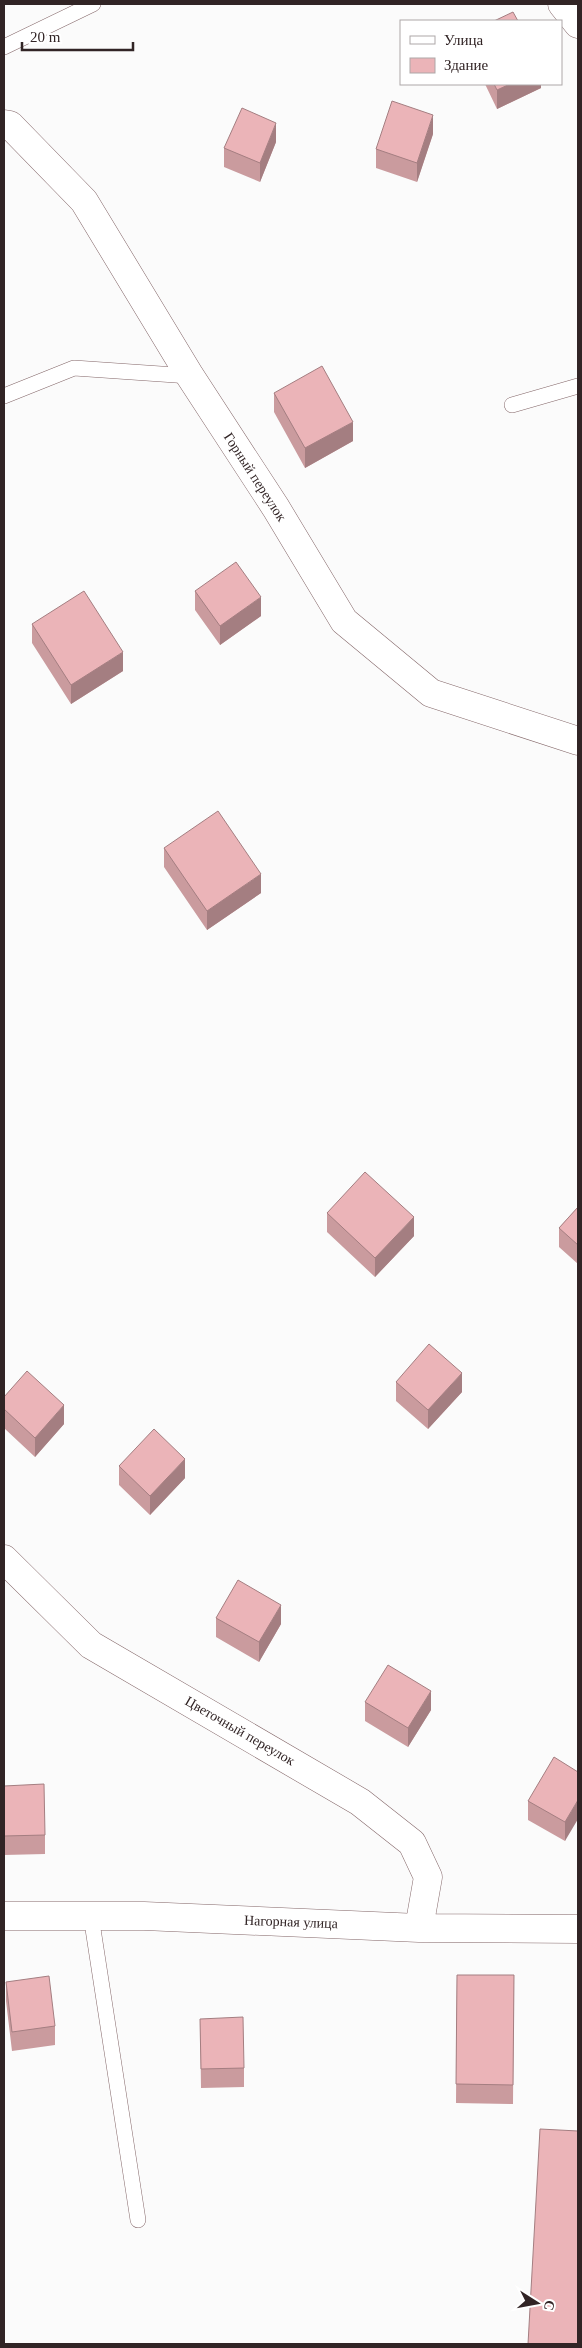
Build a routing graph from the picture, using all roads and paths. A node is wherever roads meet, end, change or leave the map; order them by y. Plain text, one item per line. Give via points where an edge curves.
1 (93, 4) edge
2 (562, 4) edge
3 (578, 24) edge
4 (4, 47) edge
5 (4, 124) edge
6 (190, 376) junction
7 (578, 386) edge
8 (4, 396) edge
9 (512, 405) dead end
10 (578, 741) edge
11 (4, 1559) edge
12 (4, 1916) edge
13 (91, 1916) junction
14 (419, 1928) junction
15 (578, 1929) edge
16 (138, 2220) dead end

1 - 4 lane
2 - 3 street
5 - 6 street, Горный переулок via 10,125 84,201
6 - 8 lane via 74,368
6 - 10 street, Горный переулок via 276,508 344,621 431,694
7 - 9 lane
11 - 14 street, Цветочный переулок via 91,1645 360,1802 412,1843 428,1877
12 - 13 street, Нагорная улица
13 - 14 street, Нагорная улица
13 - 16 lane
14 - 15 street, Нагорная улица

